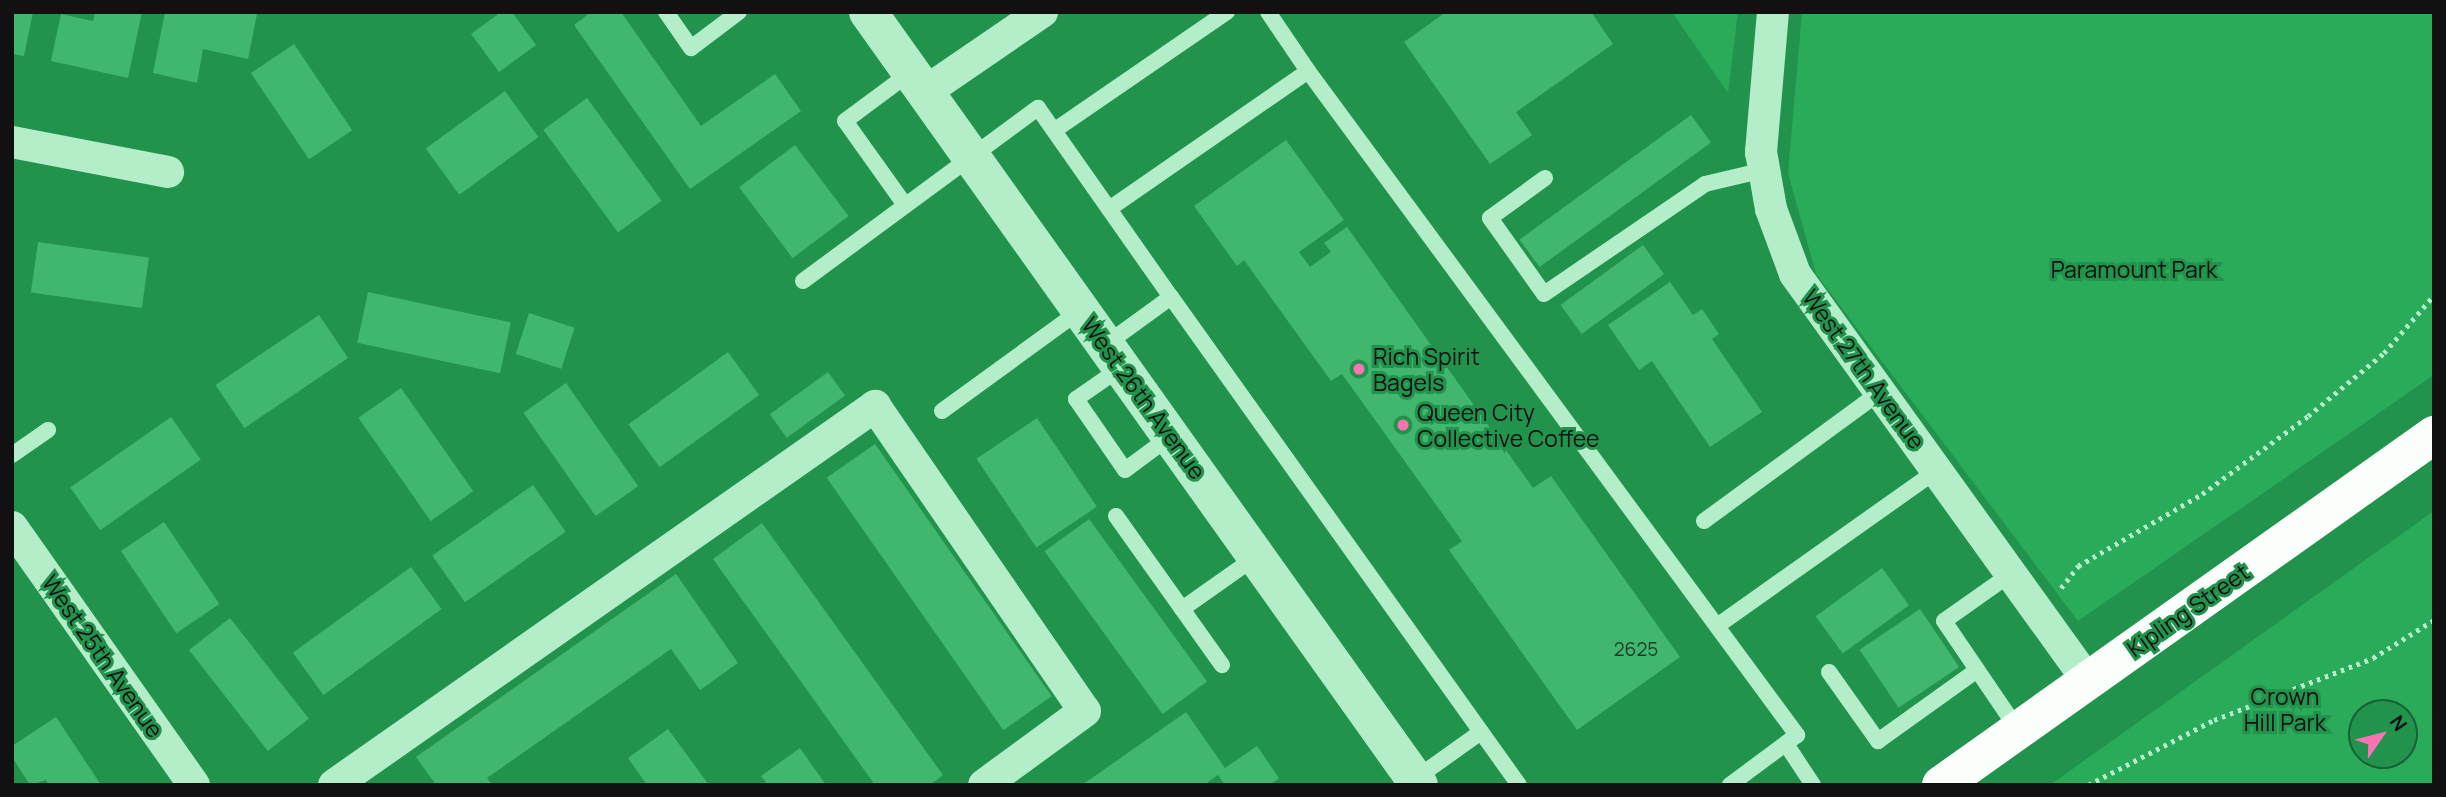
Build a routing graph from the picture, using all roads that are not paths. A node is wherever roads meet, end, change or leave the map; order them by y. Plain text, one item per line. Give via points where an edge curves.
1 (666, 12) edge
2 (740, 12) edge
3 (868, 12) edge
4 (1042, 12) edge
5 (1227, 12) edge
6 (1269, 12) edge
7 (1773, 12) edge
8 (1308, 71) junction
9 (918, 82) junction
10 (1055, 130) junction
11 (12, 142) edge
12 (970, 155) junction
13 (1764, 170) junction
14 (168, 172) dead end
15 (1545, 178) dead end
16 (905, 205) junction
17 (1110, 209) junction
18 (803, 281) dead end
19 (1171, 298) junction
20 (1081, 310) junction
21 (1114, 356) junction
22 (1880, 392) junction
23 (942, 411) dead end
24 (48, 430) dead end
25 (2434, 435) edge
26 (1171, 436) junction
27 (12, 454) edge
28 (1937, 470) junction
29 (1116, 516) dead end
30 (1704, 521) dead end
31 (12, 527) edge
32 (1257, 556) junction
33 (2012, 573) junction
34 (1182, 609) junction
35 (1717, 626) junction
36 (1222, 665) dead end
37 (1977, 670) junction
38 (1829, 671) dead end
39 (2088, 681) junction
40 (2018, 730) junction
41 (1481, 732) junction
42 (1786, 744) junction
43 (1417, 782) edge
44 (194, 785) edge
45 (334, 785) edge
46 (984, 785) edge
47 (1519, 785) edge
48 (1730, 785) edge
49 (1813, 785) edge
50 (1941, 785) edge

1 - 2 lane via 691,48
3 - 9 street, West 26th Avenue
4 - 9 street
5 - 10 lane
6 - 8 lane
7 - 13 street, West 27th Avenue via 1760,152
8 - 17 lane
8 - 35 lane
9 - 12 street, West 26th Avenue
9 - 16 lane via 845,121
10 - 12 lane via 1038,108
10 - 17 lane
11 - 14 street
12 - 16 lane
12 - 20 street, West 26th Avenue
13 - 15 lane via 1705,184 1544,295 1490,218
13 - 22 street, West 27th Avenue via 1771,209 1795,274
16 - 18 lane
17 - 19 lane
19 - 21 lane
19 - 41 lane
20 - 21 street, West 26th Avenue
20 - 23 lane
21 - 26 street, West 26th Avenue
21 - 26 lane via 1076,399 1125,470
22 - 28 street, West 27th Avenue
22 - 30 lane
24 - 27 lane
25 - 39 main road, Kipling Street
26 - 32 street, West 26th Avenue
28 - 33 street, West 27th Avenue
28 - 35 lane
29 - 34 lane
31 - 44 street, West 25th Avenue
32 - 34 lane
32 - 43 street, West 26th Avenue
33 - 37 lane via 1944,621
33 - 39 street, West 27th Avenue
34 - 36 lane
35 - 42 lane via 1797,736
37 - 38 lane via 1878,741
37 - 40 lane
39 - 40 main road, Kipling Street
40 - 50 main road, Kipling Street
41 - 43 lane
41 - 47 lane
42 - 48 lane
42 - 49 lane
45 - 46 street via 875,405 1085,711

